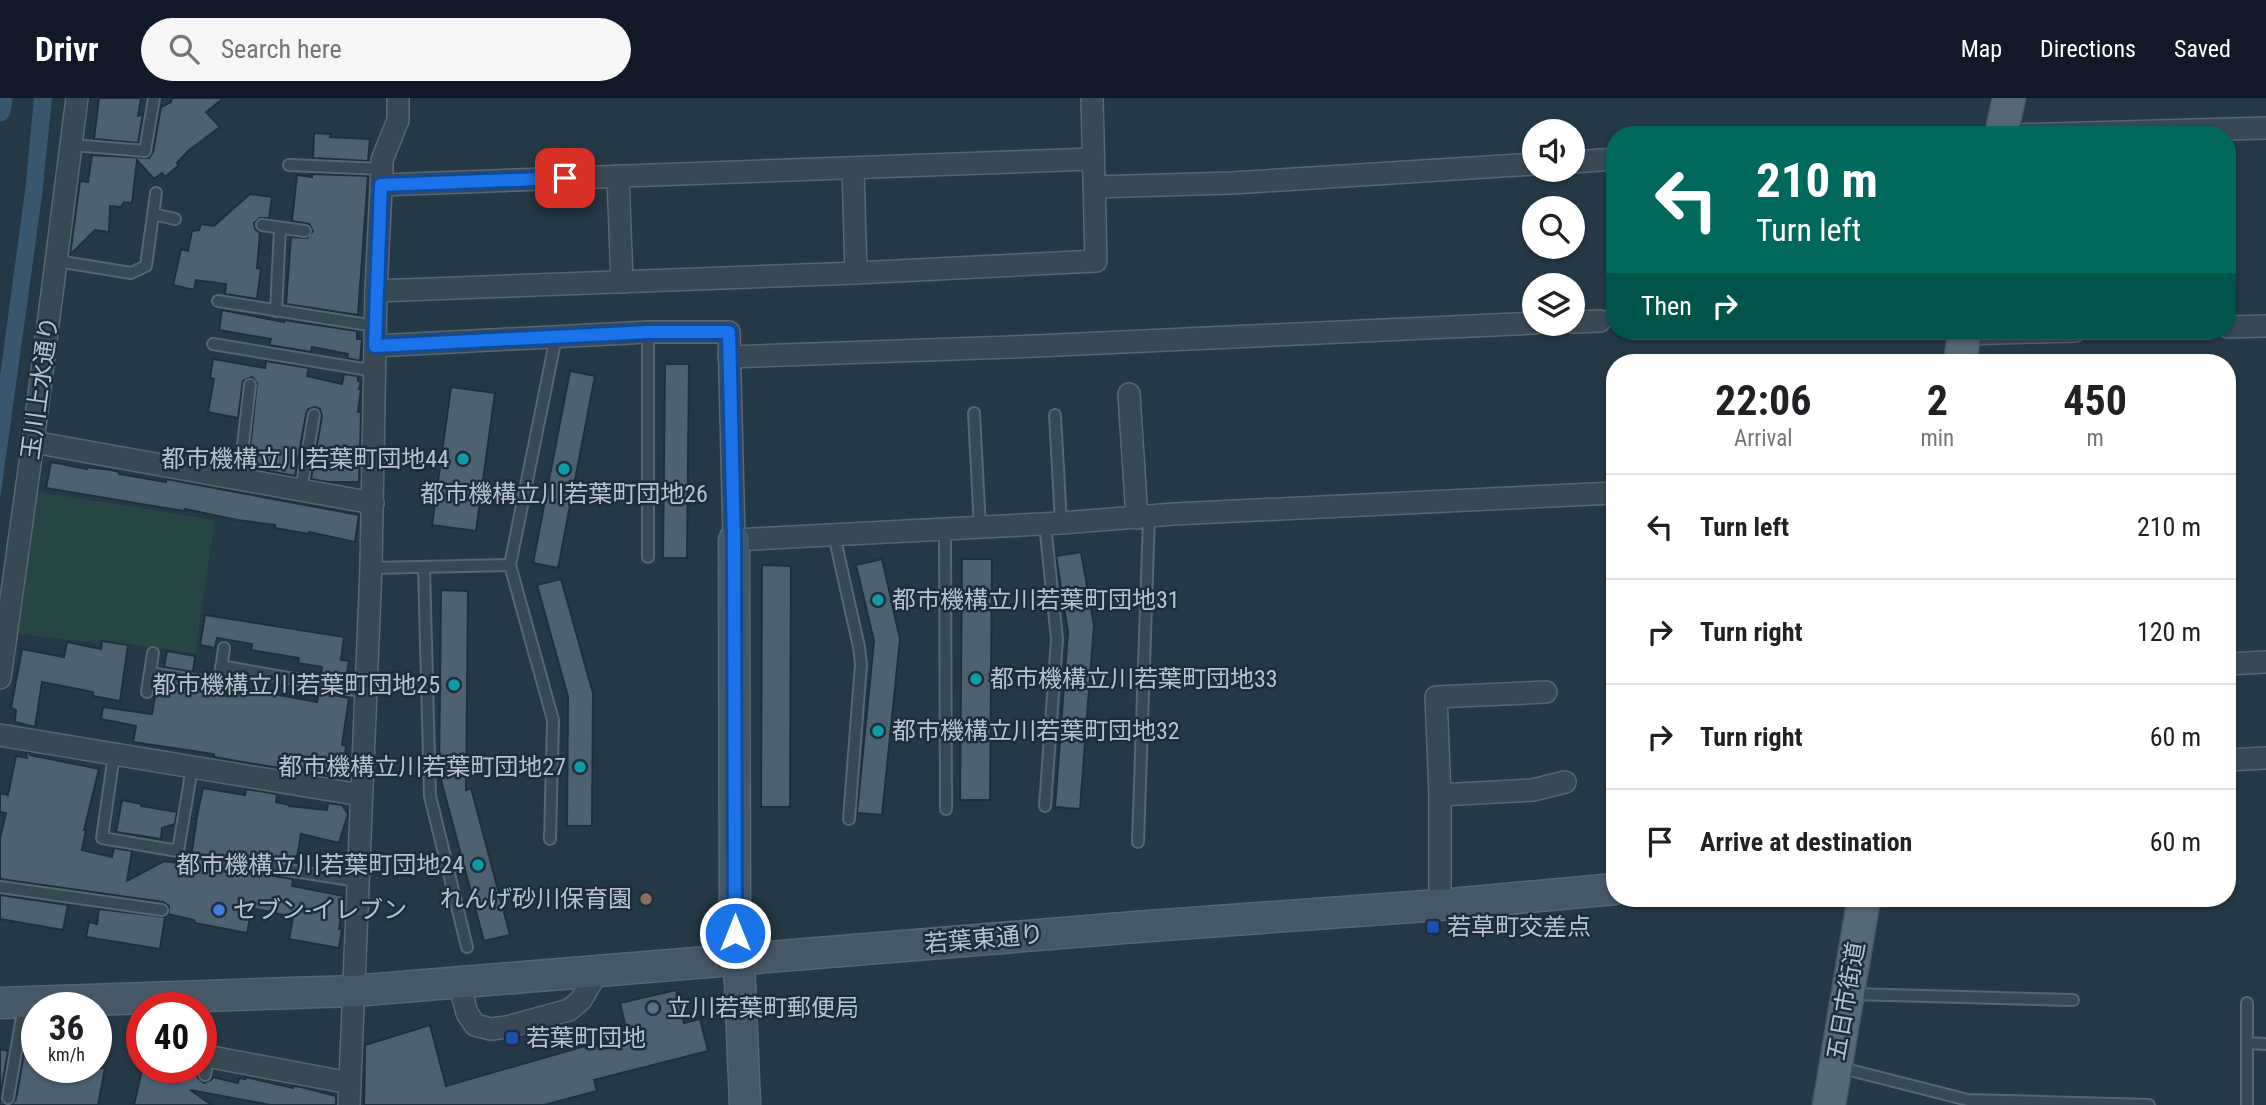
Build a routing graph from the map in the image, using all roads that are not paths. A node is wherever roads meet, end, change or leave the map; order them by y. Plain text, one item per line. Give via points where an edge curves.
1 (77, 98) edge
2 (154, 98) edge
3 (398, 98) edge
4 (1092, 98) edge
5 (2009, 98) edge
6 (2003, 126) edge
7 (2266, 128) edge
8 (2236, 129) edge
9 (72, 145) junction
10 (1093, 159) junction
11 (1606, 160) edge
12 (1585, 161) edge
13 (289, 165) dead end
14 (1522, 165) edge
15 (853, 168) junction
16 (618, 176) junction
17 (381, 177) junction
18 (1094, 187) junction
19 (156, 193) dead end
20 (153, 214) junction
21 (175, 219) dead end
22 (262, 225) dead end
23 (280, 228) junction
24 (305, 231) dead end
25 (57, 261) junction
26 (856, 273) junction
27 (622, 282) junction
28 (376, 291) junction
29 (218, 301) dead end
30 (276, 311) junction
31 (1600, 321) dead end
32 (1585, 322) edge
33 (1522, 324) edge
34 (2266, 326) edge
35 (2236, 327) edge
36 (648, 332) junction
37 (375, 336) junction
38 (556, 337) junction
39 (1984, 340) edge
40 (1963, 342) edge
41 (213, 344) dead end
42 (729, 357) junction
43 (375, 372) junction
44 (250, 385) dead end
45 (1129, 394) dead end
46 (974, 413) dead end
47 (314, 415) dead end
48 (1055, 415) dead end
49 (33, 442) junction
50 (239, 479) junction
51 (301, 490) junction
52 (1606, 493) edge
53 (373, 503) junction
54 (1143, 517) junction
55 (1053, 523) junction
56 (980, 528) junction
57 (945, 529) junction
58 (834, 535) junction
59 (734, 540) junction
60 (649, 557) dead end
61 (510, 565) junction
62 (371, 568) junction
63 (424, 568) junction
64 (224, 648) dead end
65 (153, 653) dead end
66 (2266, 662) edge
67 (2236, 664) edge
68 (221, 666) junction
69 (150, 673) junction
70 (0, 678) edge
71 (147, 692) dead end
72 (366, 692) junction
73 (1546, 692) dead end
74 (0, 735) edge
75 (114, 755) junction
76 (2266, 758) edge
77 (2236, 760) edge
78 (192, 768) junction
79 (1565, 782) dead end
80 (361, 795) junction
81 (1440, 795) junction
82 (1045, 806) dead end
83 (946, 809) dead end
84 (849, 819) dead end
85 (550, 839) dead end
86 (1138, 842) dead end
87 (275, 868) dead end
88 (357, 881) junction
89 (0, 887) edge
90 (1606, 890) edge
91 (1440, 905) junction
92 (1862, 907) edge
93 (162, 910) dead end
94 (467, 947) dead end
95 (739, 959) junction
96 (598, 971) junction
97 (459, 983) junction
98 (353, 991) junction
99 (1848, 994) junction
100 (2073, 1000) dead end
101 (12, 1003) edge
102 (2247, 1003) dead end
103 (2247, 1043) junction
104 (2266, 1044) edge
105 (217, 1064) edge
106 (1835, 1066) junction
107 (350, 1083) junction
108 (8, 1098) dead end
109 (349, 1105) edge
110 (745, 1105) edge
111 (1829, 1105) edge
112 (2149, 1105) edge
113 (2247, 1105) edge

1 - 9 street, 玉川上水通り
2 - 9 lane via 145,151
3 - 17 street via 398,120 382,160
4 - 10 street
5 - 6 main road
7 - 8 street
9 - 25 street, 玉川上水通り
10 - 15 street
10 - 18 street
11 - 12 street
13 - 17 lane
14 - 18 street
15 - 16 street
15 - 26 street
16 - 17 street
16 - 27 street
17 - 28 street
18 - 26 street via 1096,261
19 - 20 lane
20 - 21 lane
20 - 25 lane via 146,266 139,270 131,273
22 - 23 lane
23 - 24 lane
23 - 30 lane
25 - 49 street, 玉川上水通り
26 - 27 street
27 - 28 street
28 - 37 street
29 - 30 lane
30 - 37 lane
31 - 32 street
33 - 42 street
34 - 35 street
36 - 38 street
36 - 42 street via 729,332
36 - 60 lane
37 - 38 street
37 - 43 street
38 - 61 lane
39 - 40 street
41 - 43 lane
42 - 59 street
43 - 53 street
44 - 50 lane
45 - 54 street
46 - 56 lane
47 - 51 lane
48 - 55 lane
49 - 50 street
49 - 70 street, 玉川上水通り
50 - 51 street
51 - 53 street
52 - 54 street
53 - 62 street
54 - 55 street
54 - 86 lane
55 - 56 street
55 - 82 lane via 1057,639
56 - 57 street
57 - 58 street
57 - 83 lane
58 - 59 street
58 - 84 lane via 861,664
59 - 95 street via 735,933
61 - 63 lane
61 - 85 lane via 553,720
62 - 63 lane
62 - 72 street
63 - 94 lane via 430,796
64 - 68 lane
65 - 69 lane
66 - 67 street
68 - 69 lane via 219,684
68 - 72 lane
69 - 71 lane
72 - 80 street
73 - 81 street via 1436,696
74 - 75 street
75 - 78 street
75 - 78 lane via 102,838 166,849 178,851
76 - 77 street
78 - 80 street
79 - 81 street via 1533,790
80 - 88 street
81 - 91 street
87 - 88 lane
88 - 98 street
89 - 93 lane
90 - 91 street, 若葉東通り
91 - 95 street, 若葉東通り
92 - 99 main road, 五日市街道
95 - 96 street, 若葉東通り
95 - 110 street
96 - 97 street, 若葉東通り
96 - 97 street via 581,1000 569,1010 491,1029 475,1026
97 - 98 street, 若葉東通り
98 - 101 street, 若葉東通り
98 - 107 street
99 - 100 lane
99 - 106 main road, 五日市街道
101 - 108 lane
102 - 103 lane
103 - 104 lane
103 - 113 lane
105 - 107 street
106 - 111 main road, 五日市街道
106 - 112 lane via 1968,1100
107 - 109 street

